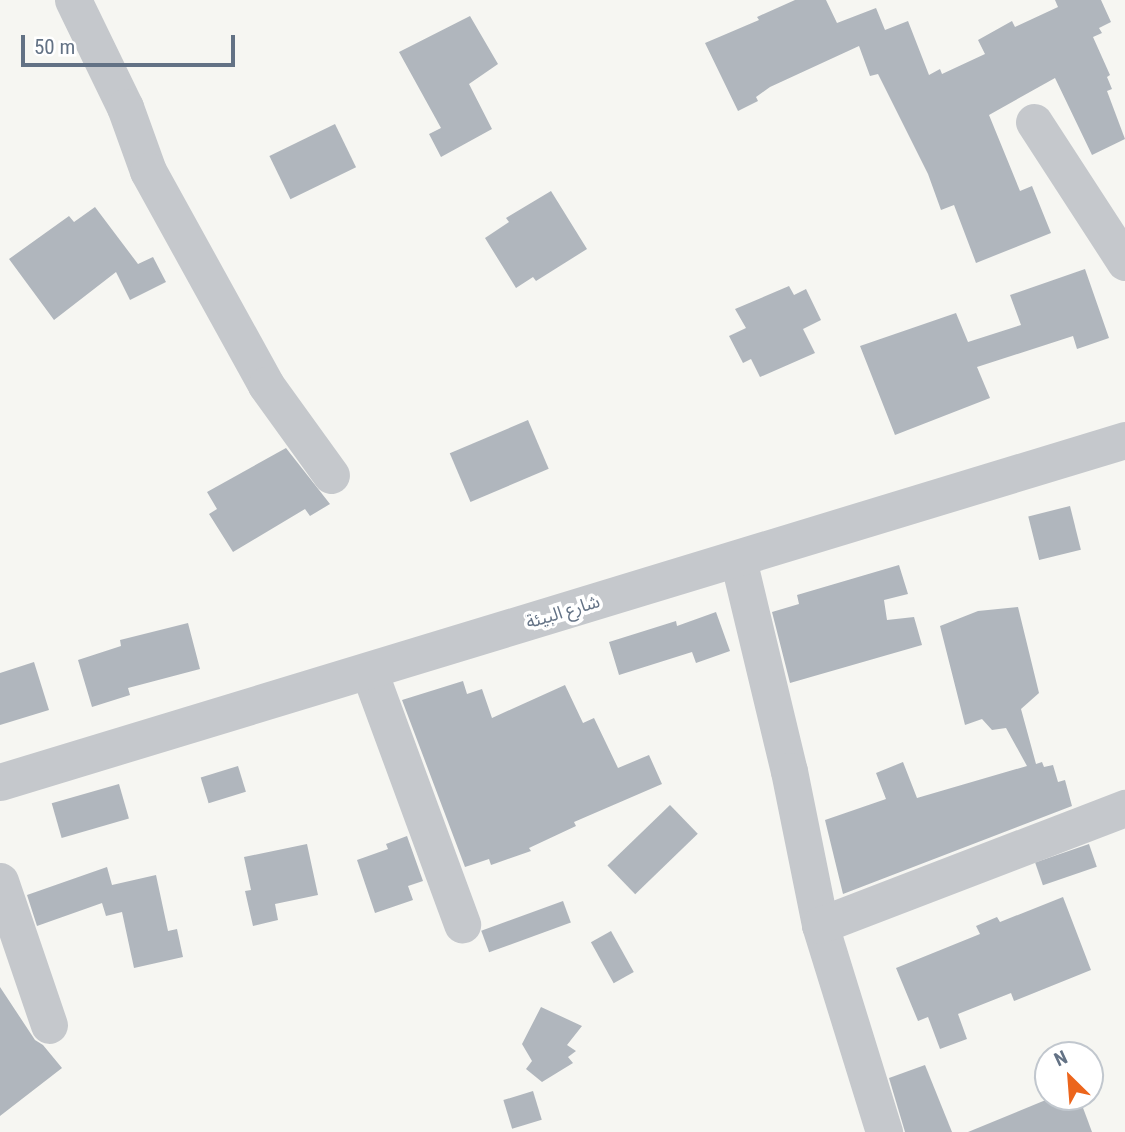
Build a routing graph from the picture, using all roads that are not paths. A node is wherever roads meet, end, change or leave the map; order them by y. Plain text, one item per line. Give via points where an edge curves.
1 (73, 0) edge
2 (1034, 122) dead end
3 (1125, 262) edge
4 (1125, 440) edge
5 (331, 475) dead end
6 (738, 559) junction
7 (369, 671) junction
8 (0, 782) edge
9 (1125, 808) edge
10 (0, 881) edge
11 (462, 924) dead end
12 (820, 925) junction
13 (49, 1025) dead end
14 (884, 1132) edge

1 - 5 street via 125,107 148,171 266,385
2 - 3 street
4 - 6 street, شارع البيئة
6 - 7 street, شارع البيئة
6 - 12 street
7 - 8 street, شارع البيئة
7 - 11 street
9 - 12 street
10 - 13 street
12 - 14 street

